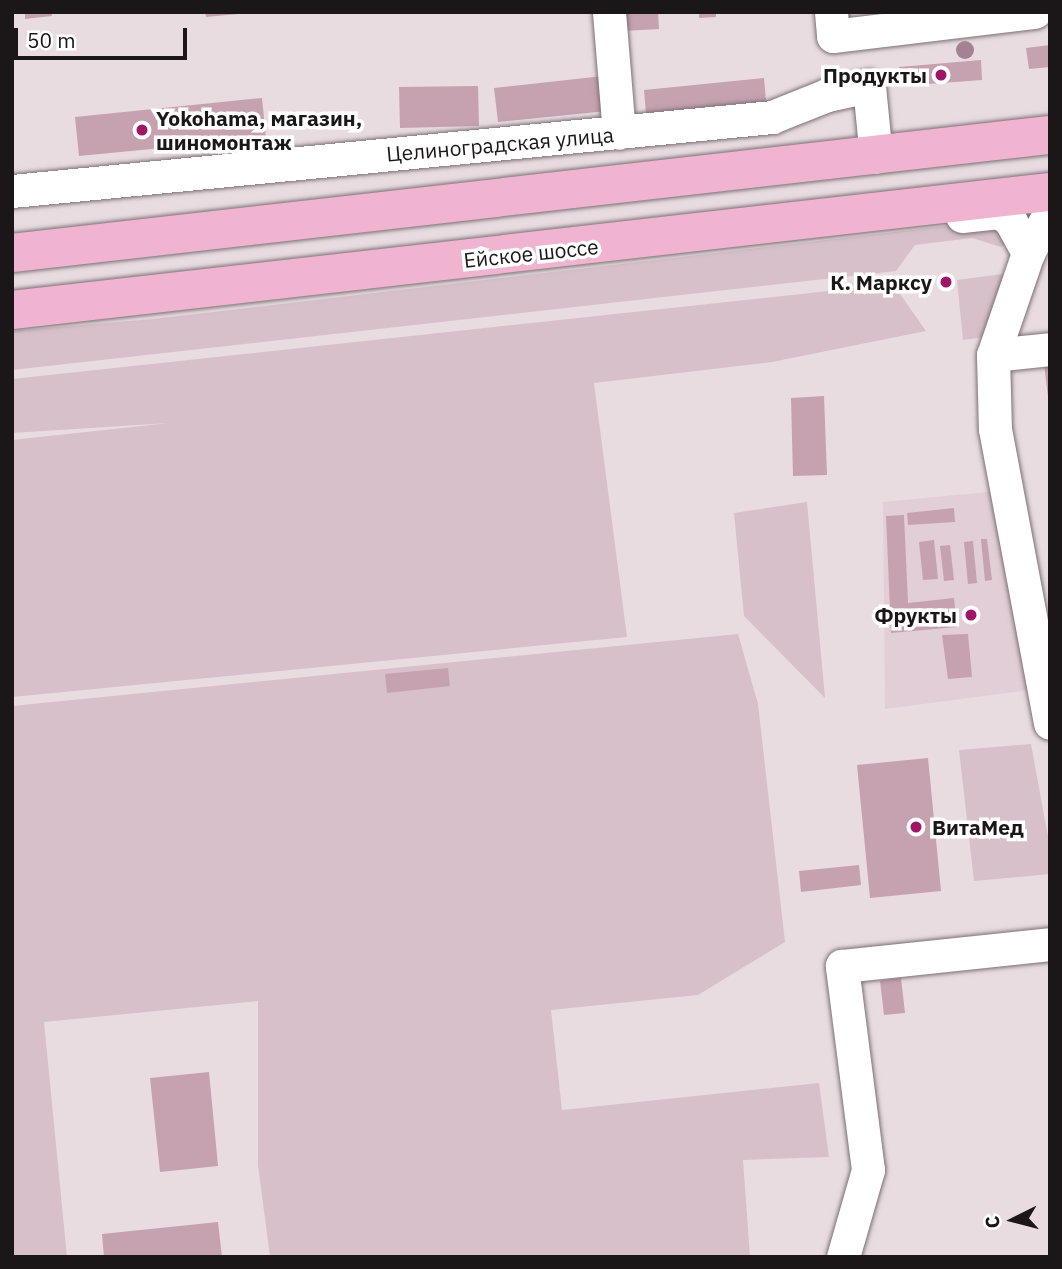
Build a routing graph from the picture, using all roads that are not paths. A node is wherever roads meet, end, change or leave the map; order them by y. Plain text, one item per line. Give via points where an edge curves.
1 (609, 12) edge
2 (831, 12) edge
3 (1035, 12) edge
4 (865, 32) junction
5 (869, 86) junction
6 (619, 133) junction
7 (1050, 135) edge
8 (876, 157) junction
9 (12, 191) edge
10 (1050, 192) edge
11 (918, 208) junction
12 (1050, 212) edge
13 (21, 249) edge
14 (1028, 253) junction
15 (13, 310) edge
16 (1050, 349) edge
17 (993, 355) junction
18 (1050, 723) edge
19 (1050, 944) edge
20 (843, 1257) edge

1 - 6 street
2 - 4 street via 833,36
3 - 4 street
4 - 5 street
5 - 6 street, Целиноградская улица via 827,95 772,117
5 - 8 street
6 - 9 street, Целиноградская улица
7 - 8 main road
8 - 13 main road
10 - 11 main road, Ейское шоссе
11 - 14 street via 938,219 999,212 1010,220
11 - 15 main road, Ейское шоссе
12 - 14 street
14 - 17 street
16 - 17 street
17 - 18 street via 995,429
19 - 20 street via 842,966 868,1170

